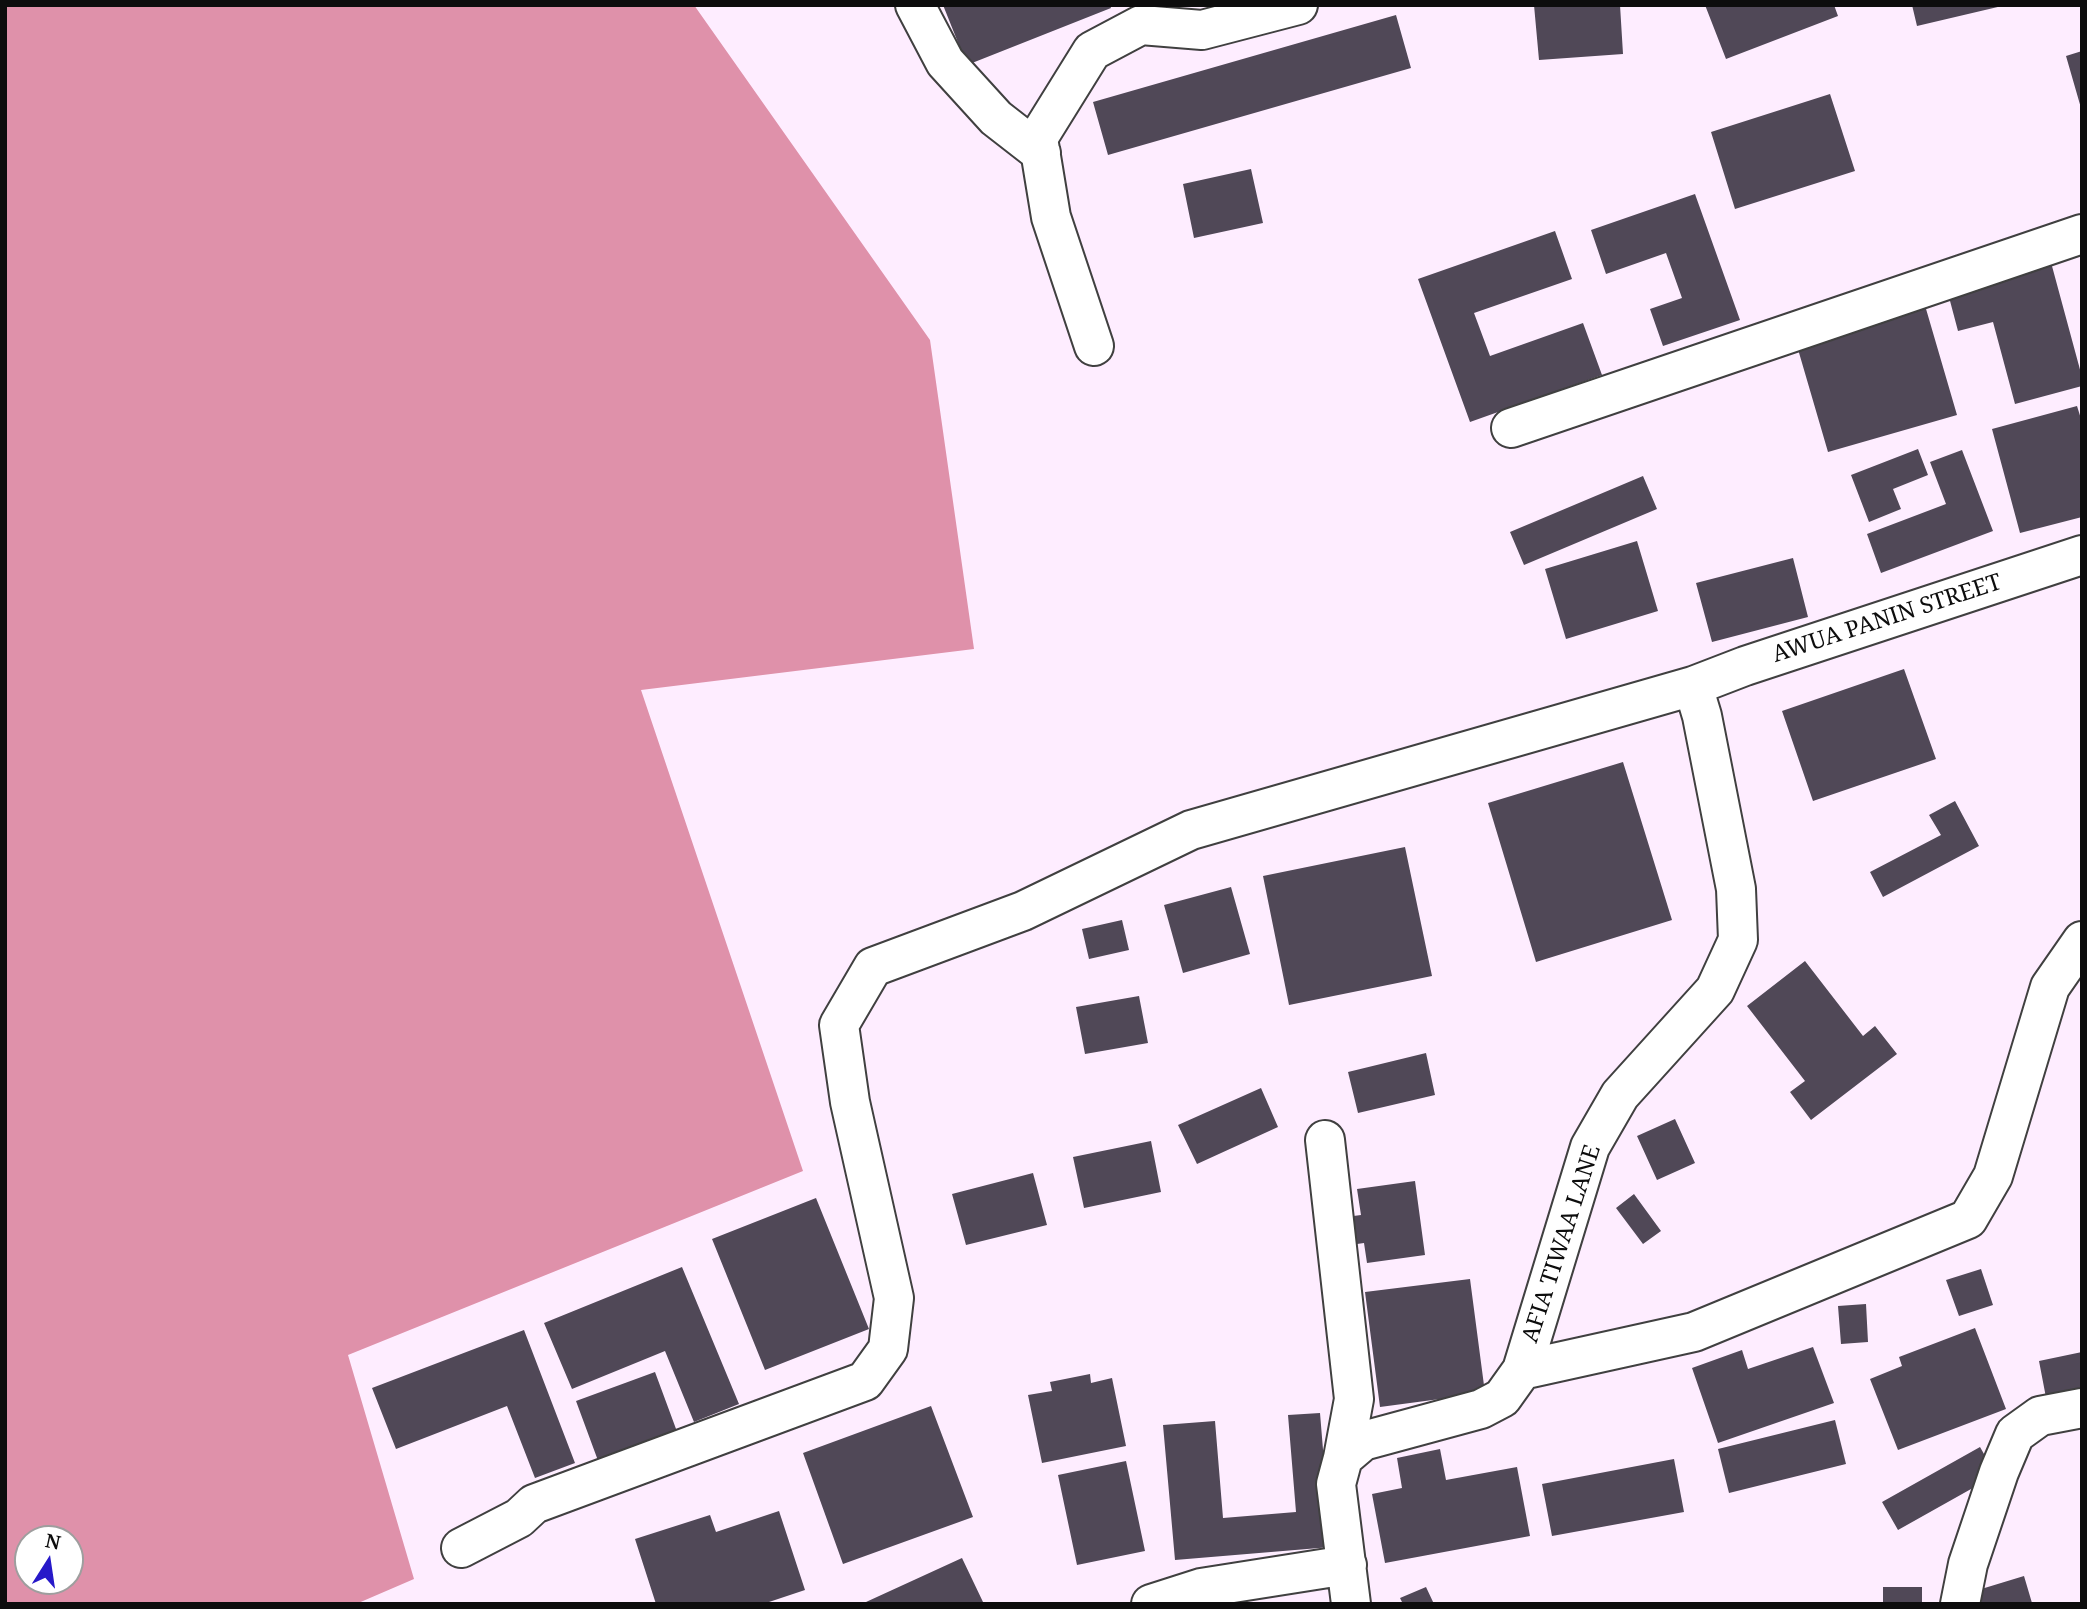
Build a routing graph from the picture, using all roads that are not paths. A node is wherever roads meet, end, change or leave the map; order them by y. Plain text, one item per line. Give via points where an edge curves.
1 (915, 5) edge
2 (1298, 5) edge
3 (1041, 153) junction
4 (2082, 234) edge
5 (1094, 346) dead end
6 (1511, 428) dead end
7 (2082, 555) edge
8 (1693, 686) junction
9 (2082, 941) edge
10 (1325, 1140) dead end
11 (1522, 1370) junction
12 (2082, 1408) edge
13 (1343, 1458) junction
14 (461, 1548) dead end
15 (1347, 1565) junction
16 (1151, 1604) edge
17 (1351, 1604) edge
18 (1960, 1604) edge

1 - 3 street via 945,62 996,118
2 - 3 street via 1202,30 1141,25 1092,51 1038,138
3 - 5 street via 1051,217
4 - 6 street
7 - 8 street, AWUA PANIN STREET
8 - 11 street, AFIA TIWAA LANE via 1736,889 1738,940 1715,990 1620,1095 1590,1147
8 - 14 street, AWUA PANIN STREET via 1191,830 1023,911 873,967 839,1025 850,1102 894,1298 888,1349 865,1381 534,1504 519,1518
9 - 11 street via 2050,987 1993,1176 1968,1219 1694,1332
10 - 13 street via 1354,1399
11 - 13 street, AFIA TIWAA LANE via 1502,1398 1481,1409 1363,1441
12 - 18 street via 2040,1416 2015,1434 1968,1564
13 - 15 street via 1336,1484
15 - 16 street via 1201,1588
15 - 17 street

